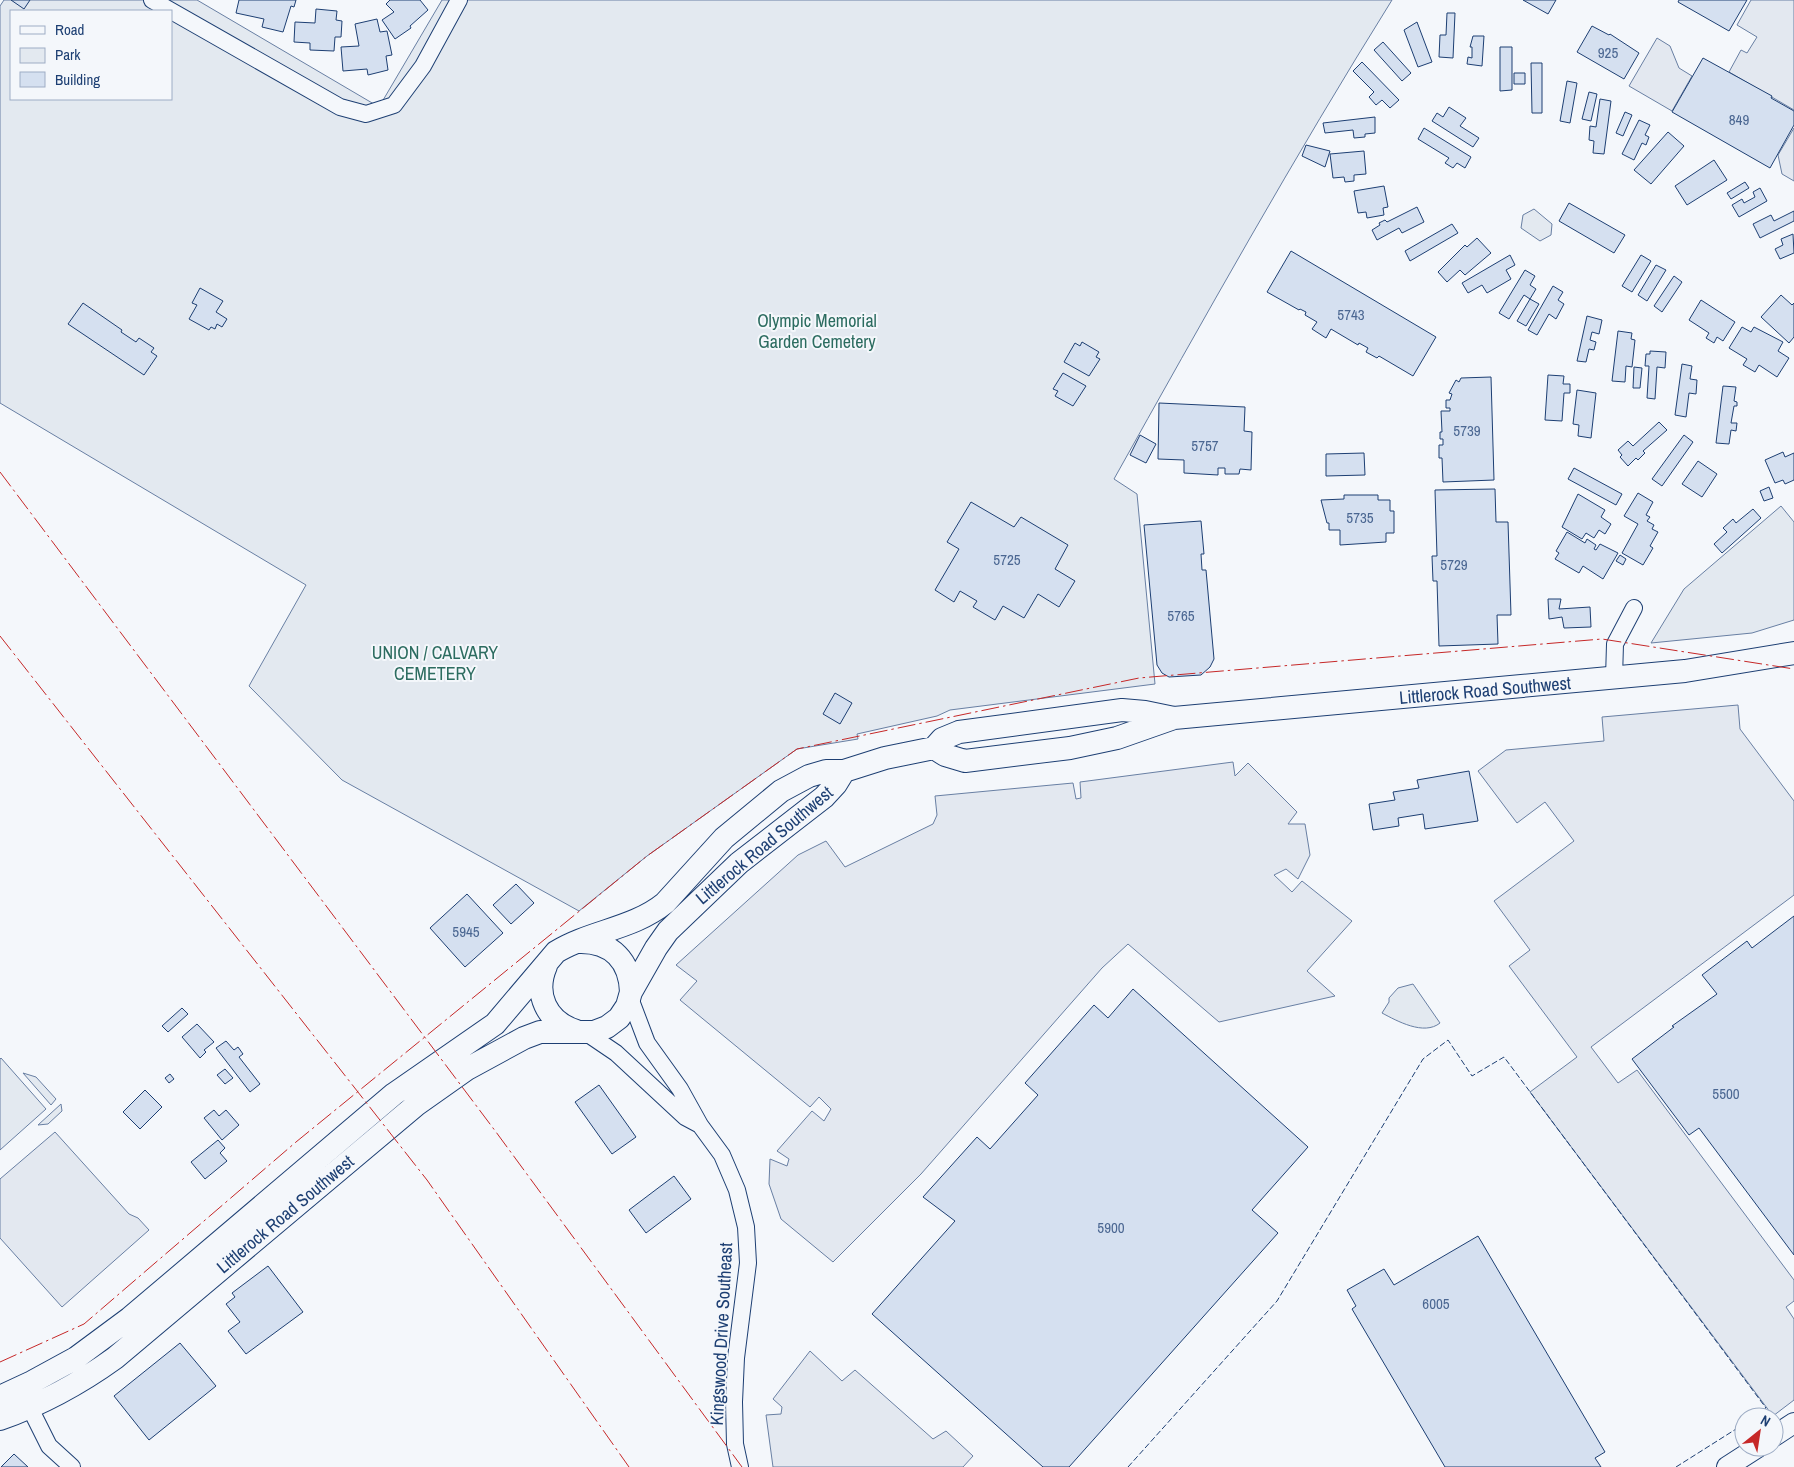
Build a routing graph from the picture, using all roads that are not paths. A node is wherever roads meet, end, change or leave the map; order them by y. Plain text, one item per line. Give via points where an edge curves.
1 (152, 0) edge
2 (459, 0) edge
3 (170, 10) edge
4 (172, 11) edge
5 (1634, 608) dead end
6 (1794, 654) edge
7 (1614, 678) junction
8 (1174, 718) junction
9 (934, 748) junction
10 (844, 771) junction
11 (580, 942) junction
12 (547, 962) junction
13 (630, 995) junction
14 (582, 1032) junction
15 (700, 1125) junction
16 (0, 1397) edge
17 (30, 1408) junction
18 (0, 1419) edge
19 (1742, 1457) edge
20 (72, 1467) edge
21 (740, 1467) edge
22 (1727, 1467) edge

1 - 3 street
2 - 4 street via 423,66 394,105 366,114 340,107
5 - 7 street via 1615,644
6 - 7 main road, Littlerock Road Southwest
7 - 8 main road, Littlerock Road Southwest
8 - 9 main road, Littlerock Road Southwest via 1122,710 959,732 942,739
8 - 9 main road, Littlerock Road Southwest via 1117,738 1070,748 965,761
9 - 10 main road, Littlerock Road Southwest
10 - 11 main road, Littlerock Road Southwest via 826,771 809,776 781,791 724,838 666,903 654,912
10 - 13 main road, Littlerock Road Southwest via 824,796 752,852 687,912 656,948
11 - 12 main road, Littlerock Road Southwest via 567,945
11 - 13 main road via 606,946 618,954 628,972
12 - 14 main road via 540,991 544,1006 565,1027
12 - 16 main road, Littlerock Road Southwest via 495,1024 394,1094 115,1330 76,1358
13 - 14 main road, Littlerock Road Southwest via 619,1018 608,1027
13 - 15 street, Kingswood Drive Southeast via 647,1043 680,1089
14 - 15 street, Kingswood Drive Southeast via 616,1053 671,1105
14 - 17 main road, Littlerock Road Southwest via 540,1032 524,1038 439,1088 115,1358 76,1384
15 - 21 street, Kingswood Drive Southeast via 722,1155 737,1190 746,1227 748,1263 734,1402 735,1444
17 - 18 main road, Littlerock Road Southwest
17 - 20 street via 49,1446
19 - 22 street

